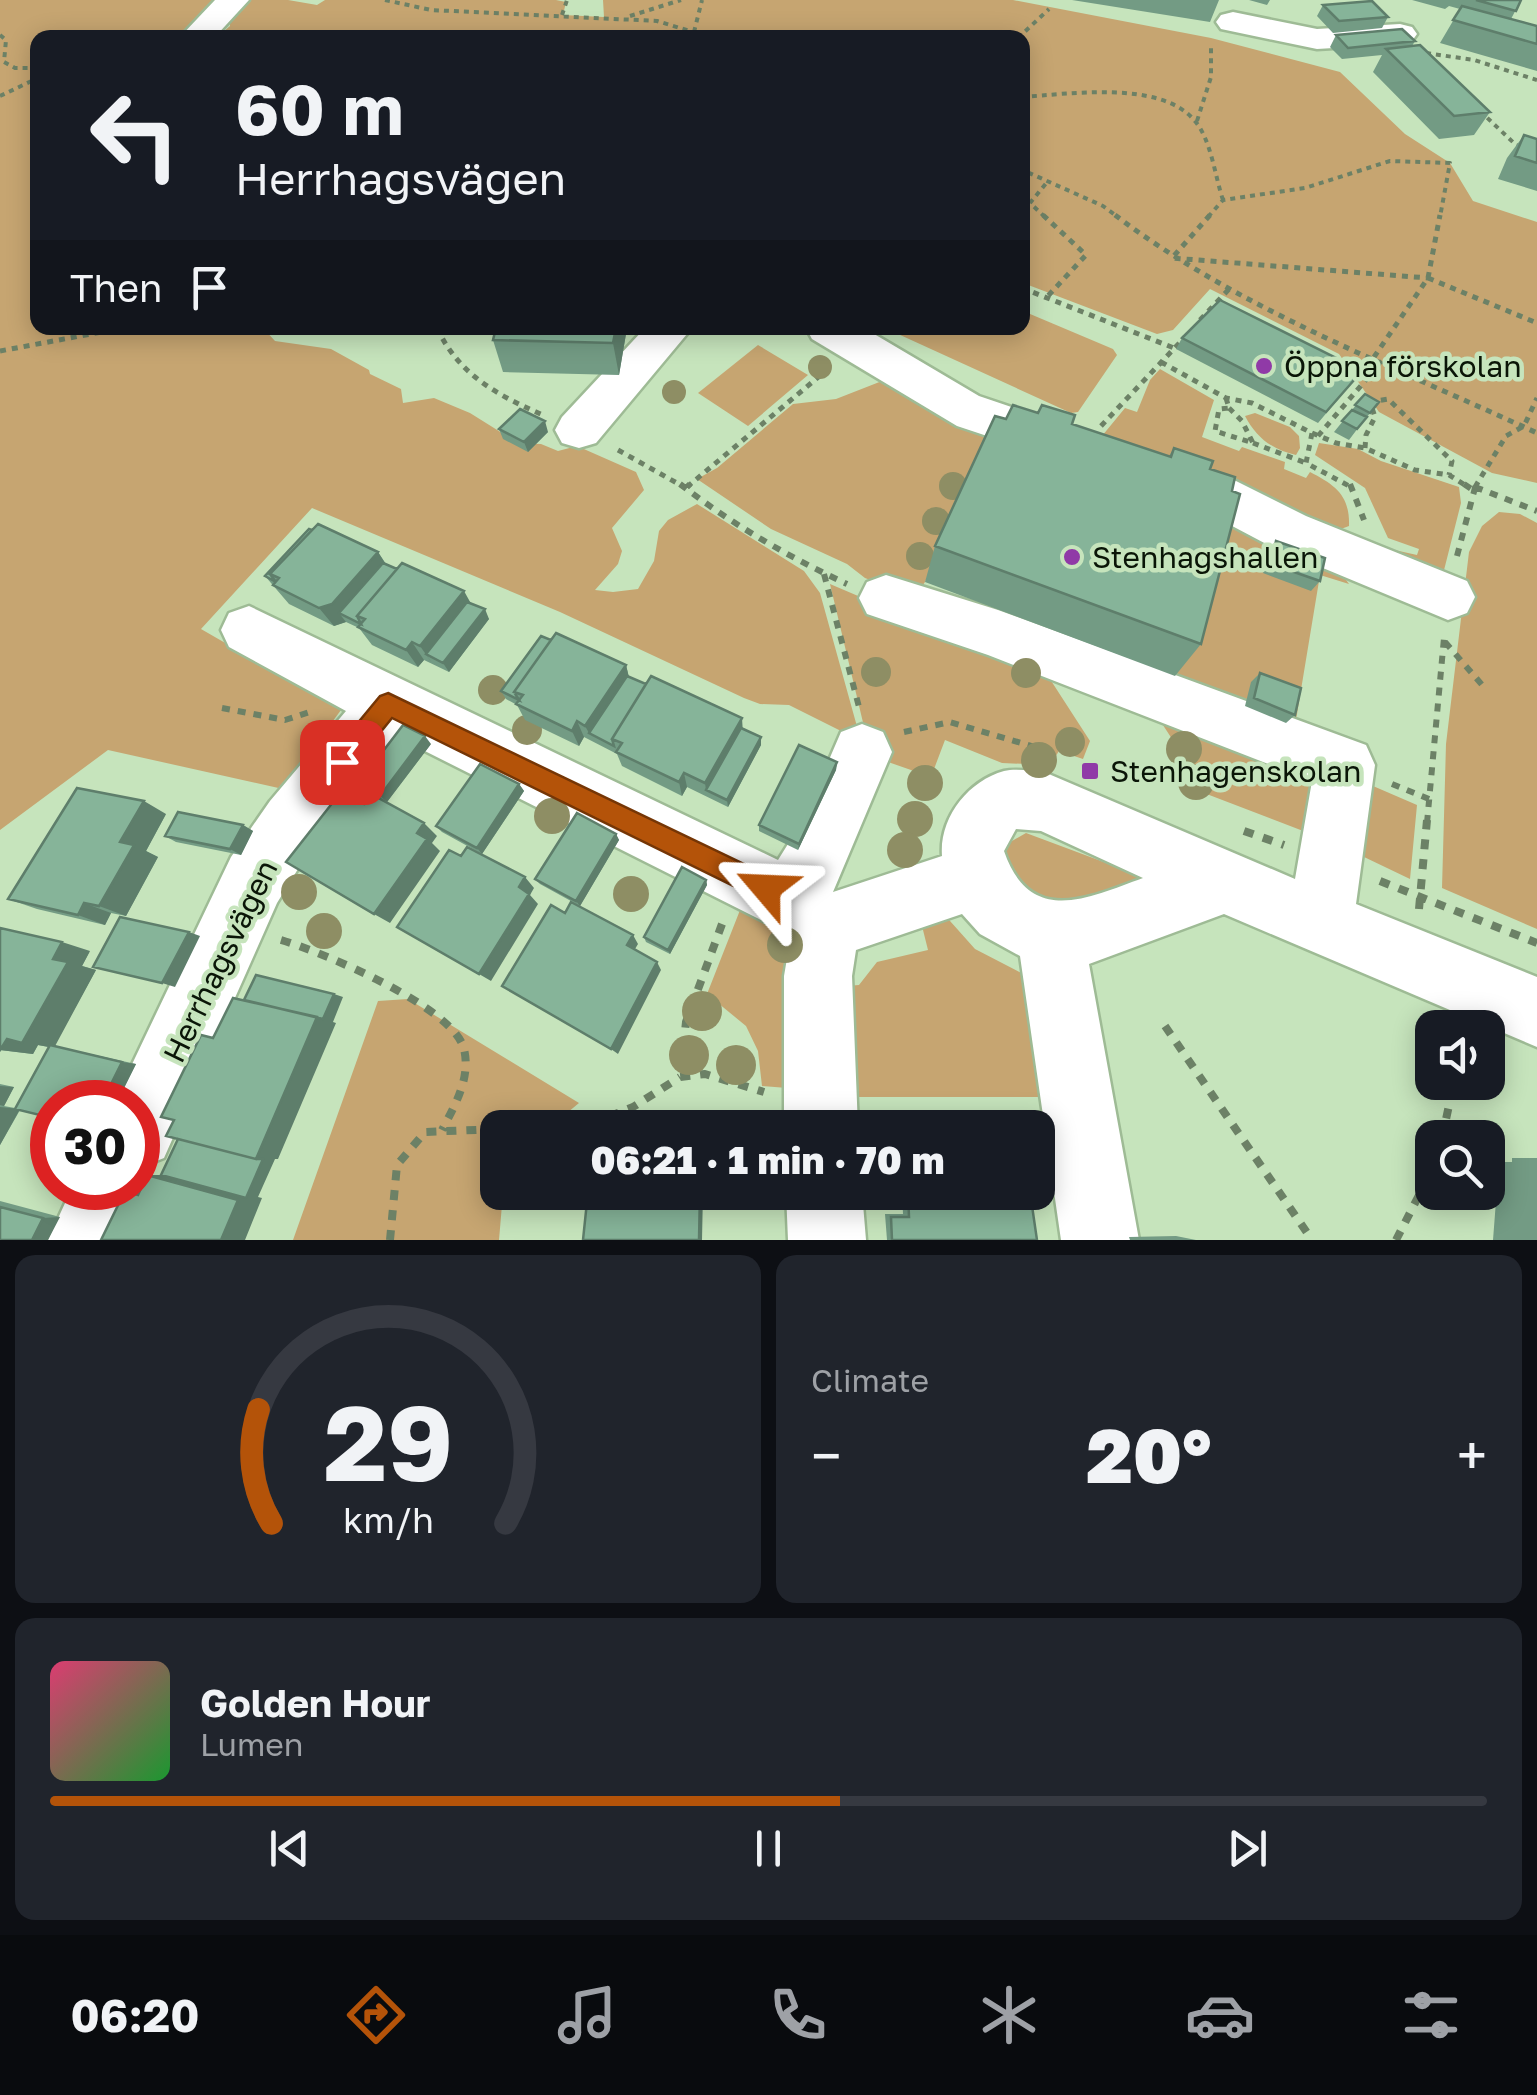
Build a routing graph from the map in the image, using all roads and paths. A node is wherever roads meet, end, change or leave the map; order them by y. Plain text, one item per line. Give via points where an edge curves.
1 (233, 0) edge
2 (385, 0) edge
3 (567, 0) edge
4 (681, 0) edge
5 (702, 0) edge
6 (1366, 0) edge
7 (1049, 8) dead end
8 (562, 15) junction
9 (624, 19) junction
10 (203, 30) edge
11 (688, 30) edge
12 (694, 30) edge
13 (1026, 30) edge
14 (1222, 30) joint
15 (0, 36) edge
16 (1434, 66) edge
17 (30, 68) edge
18 (1537, 80) edge
19 (30, 82) edge
20 (0, 96) edge
21 (1030, 96) edge
22 (1475, 105) edge
23 (1197, 121) junction
24 (1537, 151) edge
25 (1030, 173) edge
26 (1048, 182) junction
27 (1223, 200) junction
28 (1030, 203) joint
29 (1172, 258) junction
30 (1428, 278) junction
31 (1230, 288) junction
32 (1030, 291) edge
33 (1046, 298) junction
34 (1537, 323) edge
35 (86, 335) edge
36 (439, 335) edge
37 (664, 335) edge
38 (843, 335) edge
39 (1174, 348) junction
40 (0, 351) edge
41 (1374, 357) junction
42 (1382, 361) junction
43 (1161, 362) junction
44 (1355, 394) junction
45 (1226, 398) junction
46 (1537, 398) edge
47 (1370, 402) junction
48 (1228, 408) junction
49 (1524, 426) junction
50 (579, 430) junction
51 (1537, 432) edge
52 (1315, 434) junction
53 (1253, 444) junction
54 (1365, 448) junction
55 (1108, 458) junction
56 (1306, 463) junction
57 (1450, 476) junction
58 (687, 487) junction
59 (1474, 488) junction
60 (1537, 511) edge
61 (1356, 561) junction
62 (824, 574) junction
63 (886, 598) joint
64 (1446, 619) junction
65 (249, 630) dead end
66 (1483, 686) dead end
67 (365, 692) junction
68 (222, 708) dead end
69 (862, 752) junction
70 (1060, 784) junction
71 (978, 876) junction
72 (1224, 882) junction
73 (786, 901) junction
74 (1321, 921) junction
75 (231, 930) junction
76 (1050, 936) junction
77 (1537, 942) edge
78 (1537, 1012) edge
79 (1166, 1026) dead end
80 (680, 1077) junction
81 (160, 1084) edge
82 (742, 1086) dead end
83 (627, 1110) edge
84 (821, 1110) edge
85 (480, 1129) edge
86 (442, 1130) junction
87 (1415, 1203) edge
88 (101, 1210) edge
89 (825, 1210) edge
90 (87, 1240) edge
91 (390, 1240) edge
92 (826, 1240) edge
93 (1100, 1240) edge
94 (1312, 1240) edge
95 (1396, 1240) edge

1 - 10 street
2 - 8 path via 431,10
3 - 8 path
4 - 9 path
5 - 12 path
6 - 14 street via 1400,34 1317,39
7 - 13 path
8 - 9 path
9 - 11 path
14 - 23 path
15 - 17 path via 6,40 4,62
16 - 18 path via 1420,52
19 - 20 path
21 - 23 path via 1093,92 1162,99
22 - 24 path via 1516,145
23 - 27 path
25 - 26 path
26 - 28 path
26 - 29 path via 1103,206
27 - 29 path
27 - 30 path via 1305,188 1390,161 1450,163
28 - 33 path via 1086,255
29 - 30 path
29 - 31 path
30 - 34 path
30 - 41 path
31 - 39 path
31 - 41 path
32 - 33 path
33 - 39 path
35 - 40 path
36 - 50 path via 468,378
37 - 50 street
38 - 55 street via 964,410
38 - 58 path
39 - 43 path
41 - 42 path
42 - 44 path
42 - 49 path
43 - 45 path
43 - 55 path
44 - 47 path
44 - 52 path
45 - 48 path
45 - 52 path via 1252,403
46 - 49 path
47 - 54 path via 1375,417
47 - 57 path via 1397,405 1452,461
48 - 53 path
48 - 53 path via 1220,410 1215,432
49 - 51 path
49 - 59 path via 1506,436
50 - 58 path
52 - 54 path
52 - 56 path
53 - 56 path
54 - 57 path via 1414,470
55 - 61 street via 1218,495
56 - 61 path via 1350,484 1357,496 1365,523
57 - 59 path
58 - 62 path via 729,522
59 - 60 path
59 - 64 path
61 - 64 street
62 - 63 path
62 - 69 path via 865,729
63 - 74 street via 1345,765
64 - 66 path
64 - 77 path via 1420,897
65 - 67 street
67 - 68 path via 299,718
67 - 73 street
67 - 75 street, Herrhagsvägen
69 - 70 path via 902,732 950,722 1034,744
69 - 73 street via 825,842
70 - 71 street via 1044,802 1008,799 990,811 972,851
70 - 72 street
71 - 73 street
71 - 76 street via 1003,911
72 - 74 street
72 - 76 street via 1078,935
73 - 80 path via 686,1022
73 - 84 street via 818,976
74 - 78 street
75 - 81 street, Herrhagsvägen
75 - 86 path via 308,946 443,1020 461,1037 467,1068
76 - 93 street
79 - 94 path
80 - 82 path via 699,1073
80 - 83 path
85 - 86 path
86 - 91 path via 424,1132 398,1165
87 - 95 path
88 - 90 street
89 - 92 street

